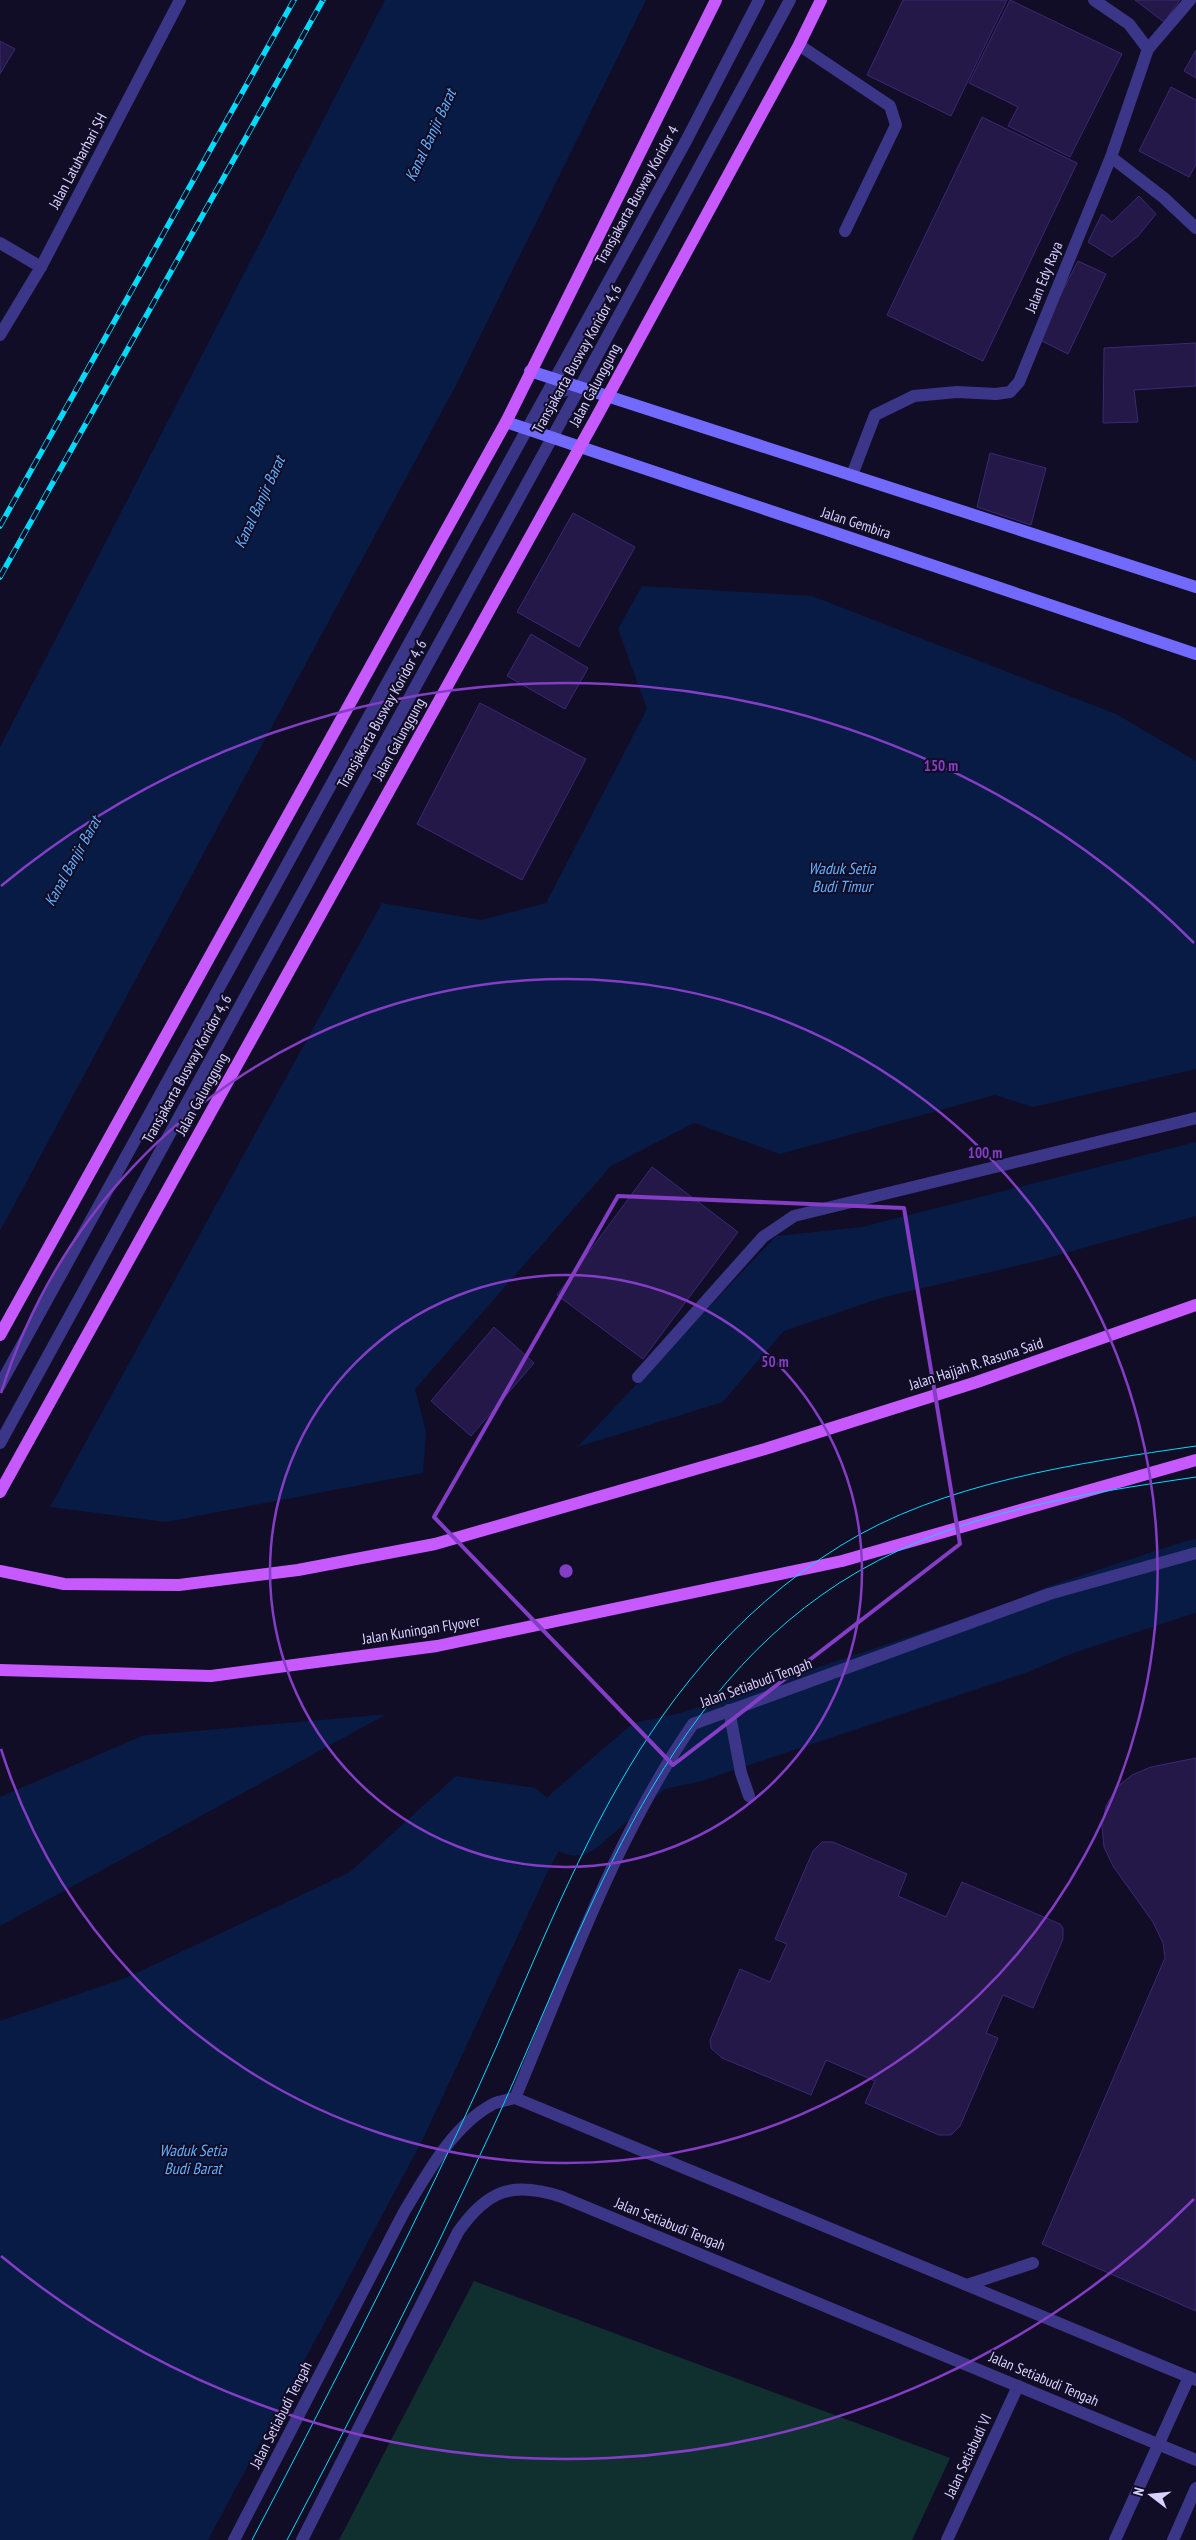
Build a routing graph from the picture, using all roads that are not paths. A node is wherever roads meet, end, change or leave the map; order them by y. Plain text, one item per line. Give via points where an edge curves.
1 (180, 0) edge
2 (716, 0) edge
3 (760, 0) edge
4 (790, 0) edge
5 (821, 0) edge
6 (1094, 0) edge
7 (1190, 0) edge
8 (799, 45) junction
9 (1148, 49) junction
10 (1111, 157) junction
11 (1196, 228) edge
12 (845, 231) dead end
13 (0, 243) edge
14 (41, 267) junction
15 (0, 335) edge
16 (530, 371) junction
17 (554, 378) junction
18 (580, 387) junction
19 (607, 396) junction
20 (540, 404) junction
21 (506, 422) junction
22 (526, 430) junction
23 (552, 438) junction
24 (580, 448) junction
25 (852, 476) junction
26 (1196, 587) edge
27 (1196, 654) edge
28 (1196, 1118) edge
29 (1196, 1306) edge
30 (0, 1335) edge
31 (638, 1377) dead end
32 (0, 1385) edge
33 (0, 1443) edge
34 (1196, 1460) edge
35 (0, 1492) edge
36 (1196, 1554) edge
37 (0, 1571) edge
38 (0, 1670) edge
39 (730, 1716) junction
40 (749, 1796) dead end
41 (515, 2098) junction
42 (1033, 2263) dead end
43 (967, 2285) junction
44 (1193, 2378) edge
45 (1018, 2386) junction
46 (1158, 2444) junction
47 (1196, 2460) edge
48 (1196, 2488) edge
49 (234, 2540) edge
50 (302, 2540) edge
51 (947, 2540) edge
52 (1116, 2540) edge
53 (1173, 2540) edge

1 - 14 street, Jalan Latuharhari SH
2 - 16 main road
3 - 17 street, Transjakarta Busway Koridor 4
4 - 18 street, Transjakarta Busway Koridor 4, 6
5 - 8 main road, Jalan Galunggung
6 - 9 street via 1130,24
7 - 9 street
8 - 12 street via 890,106 896,125
8 - 19 main road, Jalan Galunggung
9 - 10 street, Jalan Edy Raya
10 - 11 street via 1164,198
10 - 25 street, Jalan Edy Raya via 1019,382 1010,392 996,394 956,392 914,396 875,415
13 - 14 street
14 - 15 street, Jalan Latuharhari SH
16 - 17 main road
16 - 21 main road
17 - 18 main road
17 - 20 street, Transjakarta Busway Koridor 4
18 - 19 main road
18 - 20 street via 563,390
18 - 23 street, Transjakarta Busway Koridor 4, 6
19 - 24 main road, Jalan Galunggung
19 - 25 main road
20 - 22 street, Transjakarta Busway Koridor 4, 6
21 - 22 main road, Jalan Gembira
21 - 30 main road
22 - 23 main road, Jalan Gembira
22 - 32 street, Transjakarta Busway Koridor 4, 6
23 - 24 main road, Jalan Gembira
23 - 33 street, Transjakarta Busway Koridor 4, 6
24 - 27 main road, Jalan Gembira
24 - 35 main road, Jalan Galunggung
25 - 26 main road
28 - 31 street via 794,1216 763,1237
29 - 37 main road, Jalan Hajjah R. Rasuna Said via 977,1382 765,1449 435,1544 298,1570 179,1585 64,1584
34 - 38 main road, Jalan Kuningan Flyover via 842,1561 437,1646 211,1676
36 - 39 street, Jalan Setiabudi Tengah via 1050,1594
39 - 40 street
39 - 41 street, Jalan Setiabudi Tengah via 693,1724 662,1770 631,1826 585,1926
41 - 43 street
41 - 49 street, Jalan Setiabudi Tengah via 494,2104 466,2123 429,2171 404,2212
42 - 43 street
43 - 44 street
44 - 46 street
45 - 46 street, Jalan Setiabudi Tengah
45 - 50 street, Jalan Setiabudi Tengah via 562,2197 532,2188 519,2188 489,2199 458,2232
45 - 51 street, Jalan Setiabudi VI
46 - 47 street, Jalan Setiabudi Tengah
46 - 52 street
48 - 53 street

